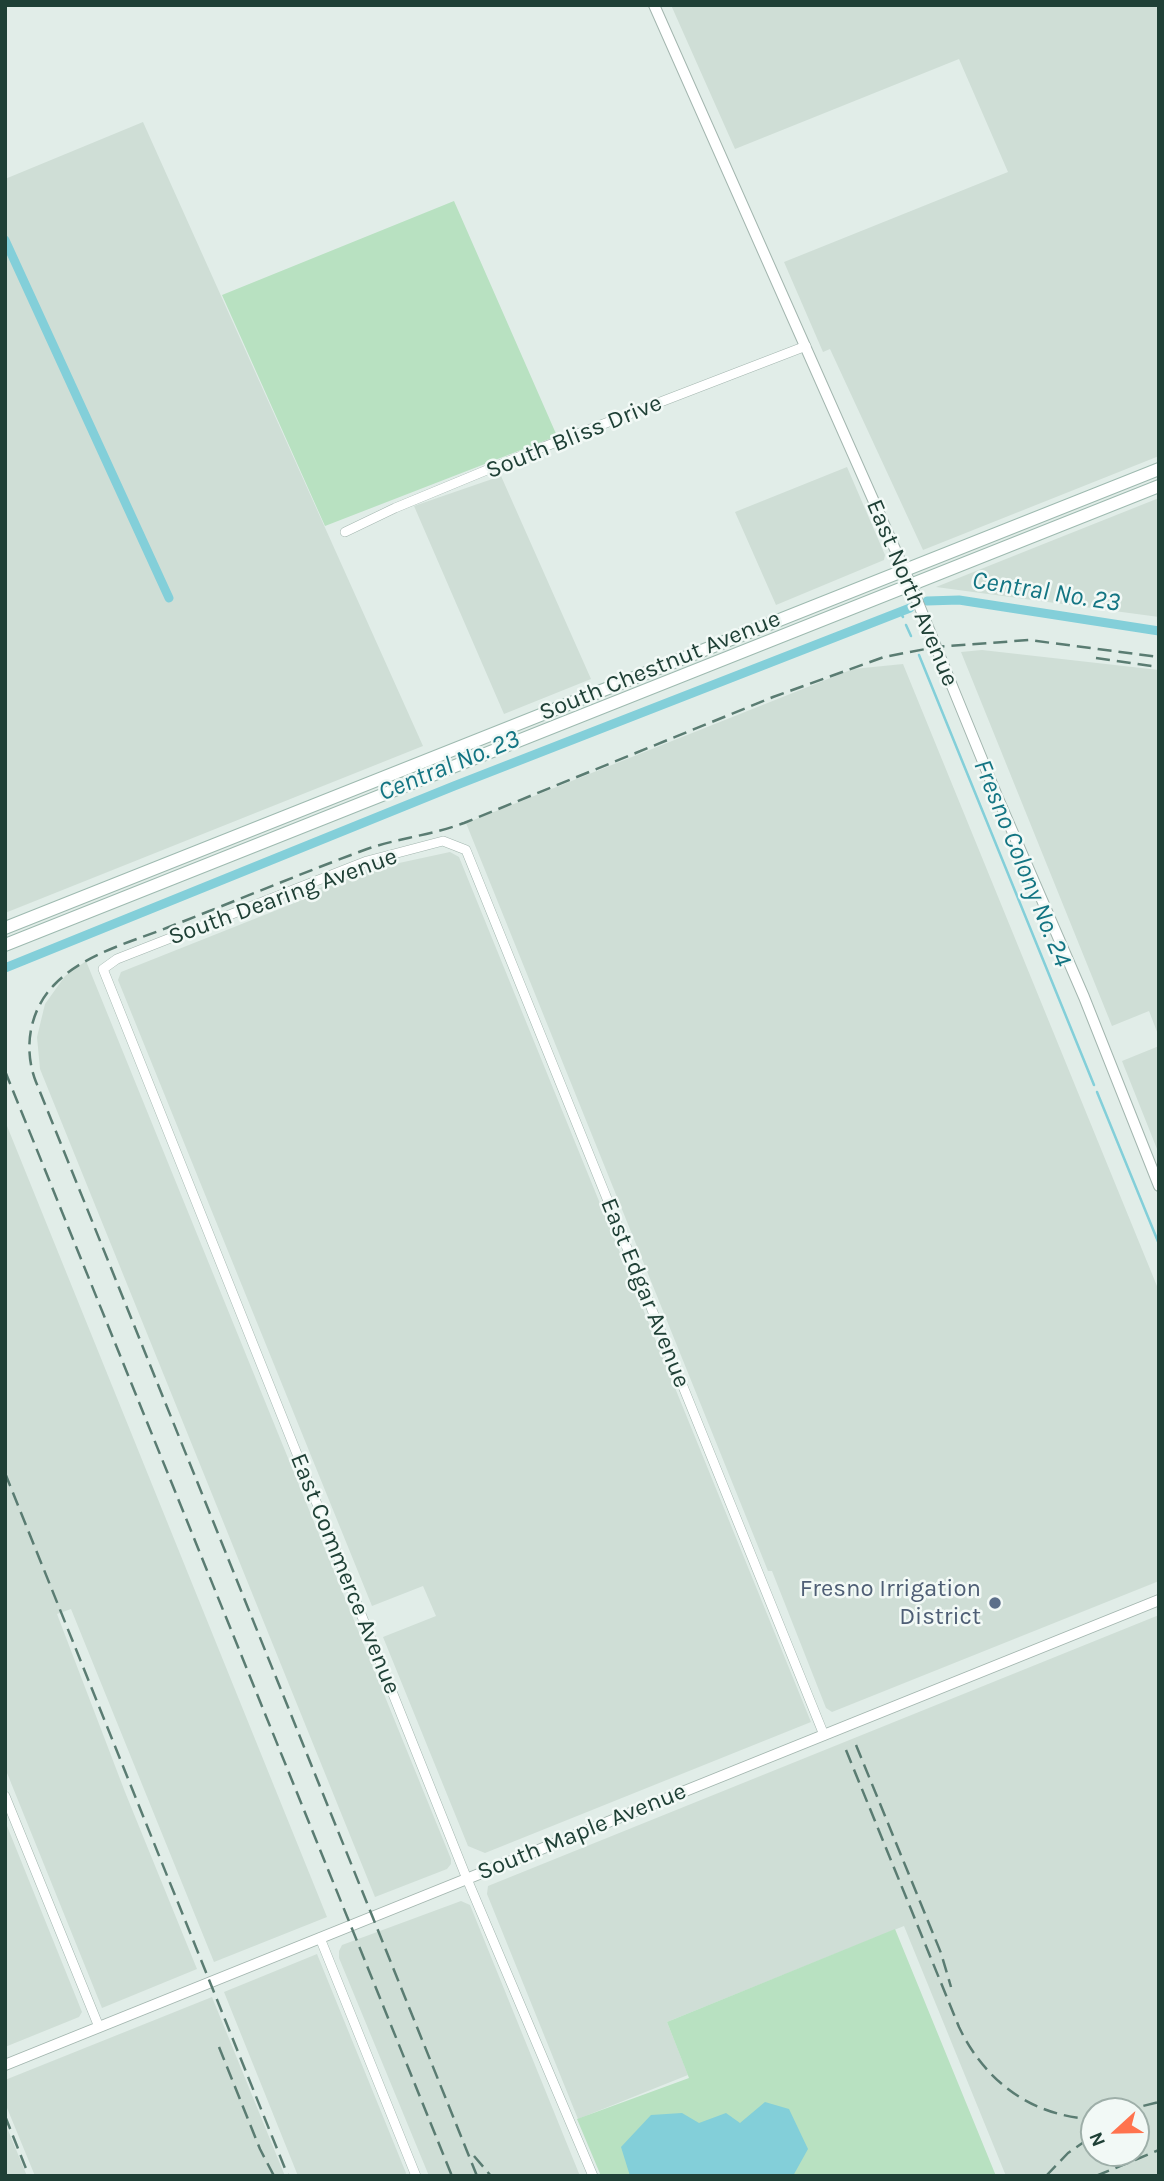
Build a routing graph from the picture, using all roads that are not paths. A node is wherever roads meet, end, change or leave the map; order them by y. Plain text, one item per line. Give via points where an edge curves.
1 (654, 5) edge
2 (806, 346) junction
3 (1159, 469) edge
4 (1159, 486) edge
5 (345, 532) dead end
6 (904, 569) junction
7 (910, 583) junction
8 (429, 758) junction
9 (435, 773) junction
10 (466, 850) joint
11 (5, 928) edge
12 (5, 944) edge
13 (103, 969) joint
14 (1159, 1186) edge
15 (1159, 1600) edge
16 (824, 1735) junction
17 (5, 1796) edge
18 (467, 1879) junction
19 (320, 1938) junction
20 (99, 2027) junction
21 (5, 2064) edge
22 (416, 2176) edge
23 (593, 2176) edge

1 - 2 street, East North Avenue
2 - 5 street, South Bliss Drive via 528,453
2 - 6 street, East North Avenue
3 - 6 main road, South Chestnut Avenue
4 - 7 main road, South Chestnut Avenue
6 - 7 street, East North Avenue
6 - 8 main road, South Chestnut Avenue
7 - 9 main road, South Chestnut Avenue
7 - 14 street, East North Avenue
8 - 9 main road
8 - 11 main road, South Chestnut Avenue
9 - 12 main road, South Chestnut Avenue
10 - 13 street, South Dearing Avenue via 443,841 367,860 117,959
10 - 16 street, East Edgar Avenue
13 - 18 street, East Commerce Avenue
15 - 16 street, South Maple Avenue
16 - 18 street, South Maple Avenue
17 - 20 street
18 - 19 street, South Maple Avenue
18 - 23 street, East Commerce Avenue
19 - 20 street, South Maple Avenue
19 - 22 street
20 - 21 street, South Maple Avenue

